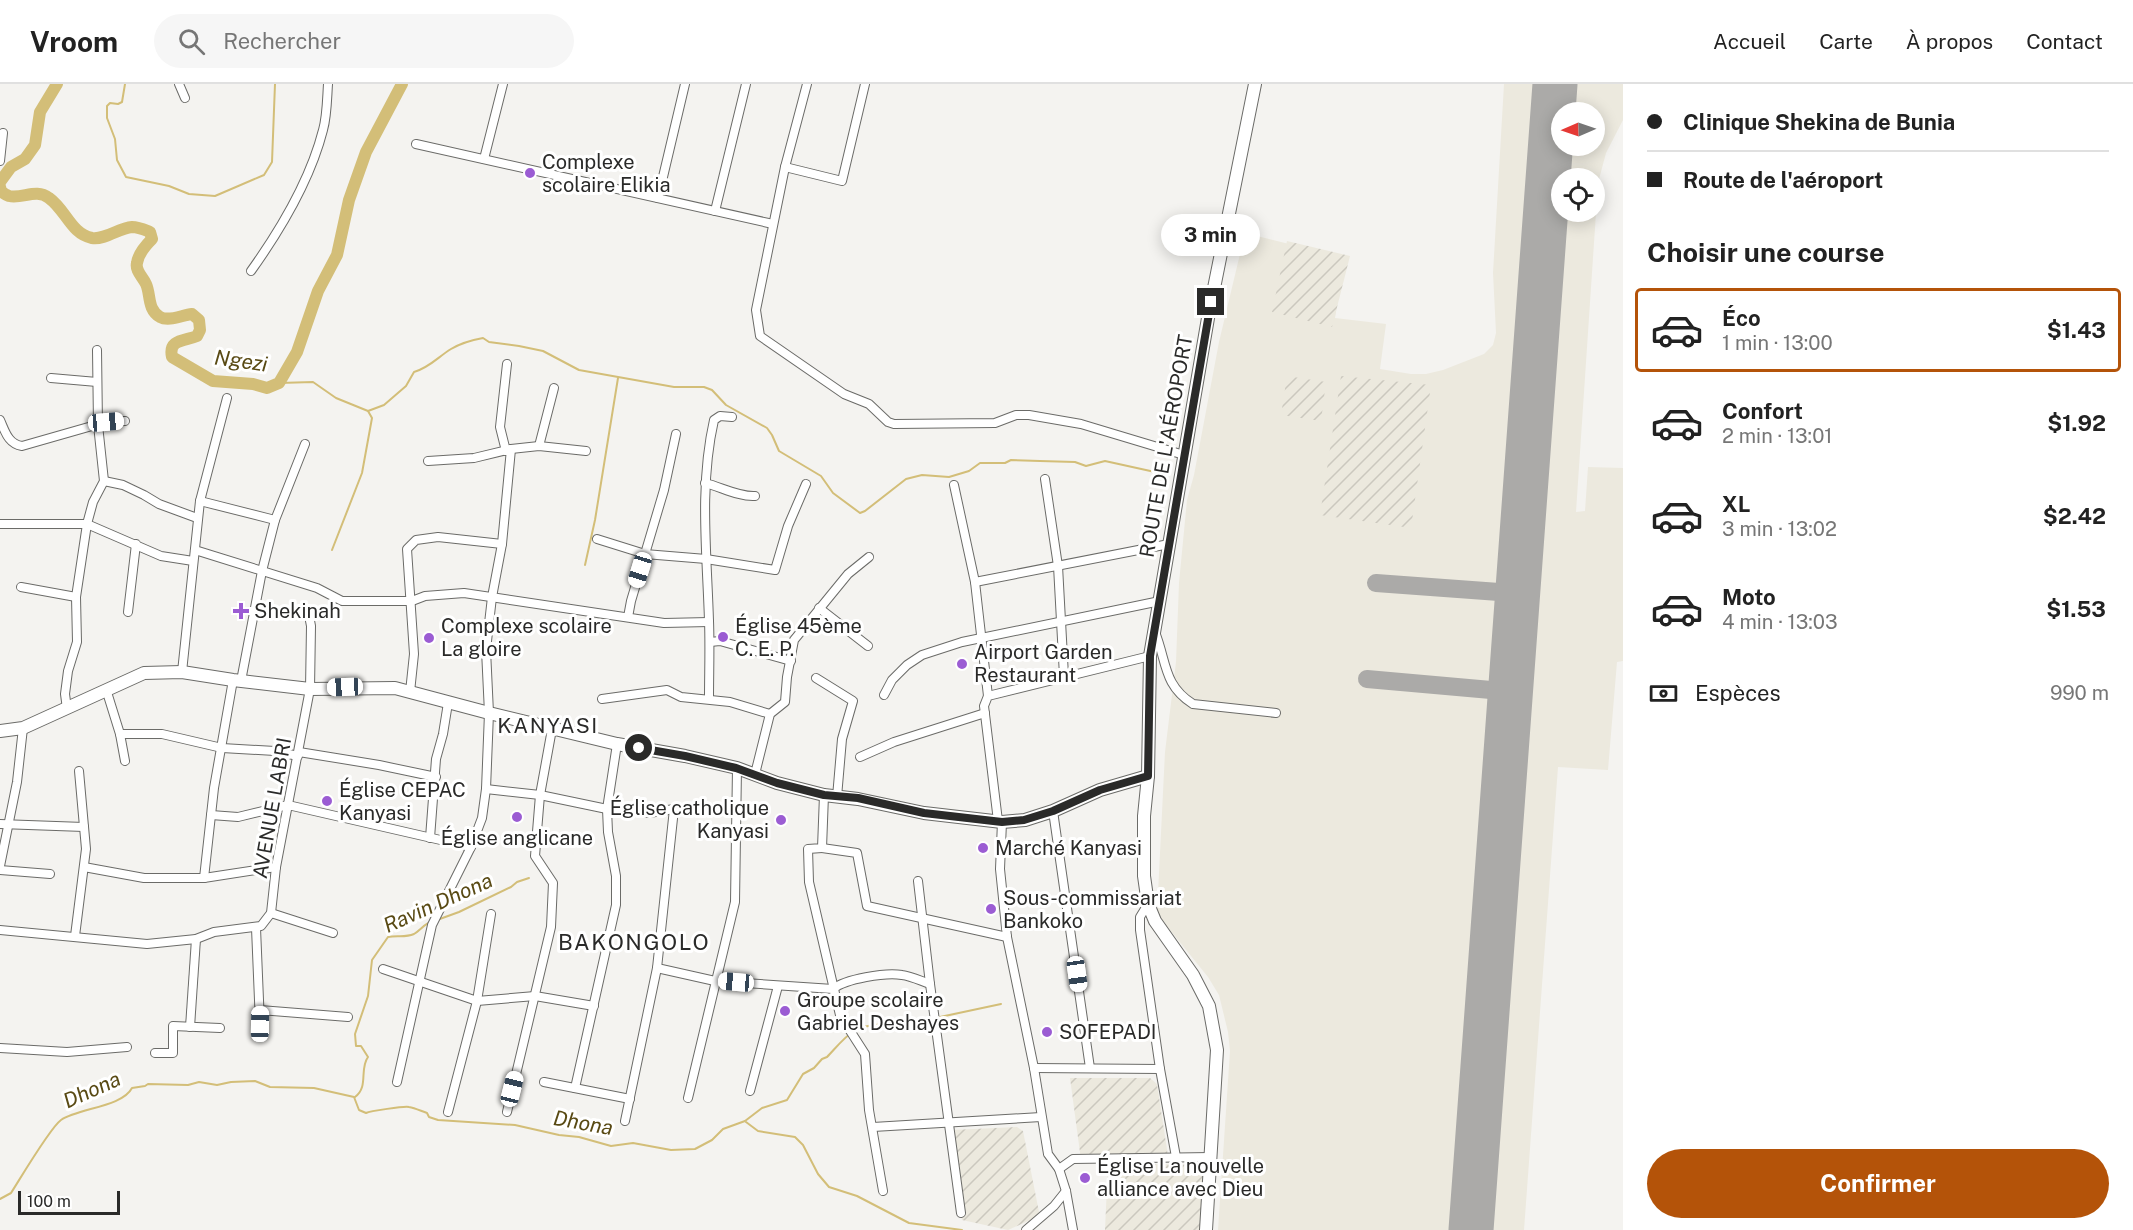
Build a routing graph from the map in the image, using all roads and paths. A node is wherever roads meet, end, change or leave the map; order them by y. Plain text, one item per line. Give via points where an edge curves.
1 (179, 84) edge
2 (328, 84) edge
3 (503, 84) edge
4 (685, 84) edge
5 (746, 84) edge
6 (807, 84) edge
7 (865, 84) edge
8 (1255, 84) edge
9 (185, 98) dead end
10 (3, 133) dead end
11 (416, 144) dead end
12 (484, 159) junction
13 (0, 161) edge
14 (785, 167) junction
15 (658, 198) junction
16 (716, 211) junction
17 (773, 224) junction
18 (251, 271) dead end
19 (97, 350) dead end
20 (507, 364) dead end
21 (51, 378) dead end
22 (97, 382) junction
23 (554, 388) dead end
24 (227, 398) dead end
25 (732, 417) dead end
26 (0, 420) edge
27 (125, 421) dead end
28 (98, 425) junction
29 (676, 434) dead end
30 (305, 444) dead end
31 (539, 446) junction
32 (508, 450) junction
33 (585, 450) dead end
34 (1184, 454) junction
35 (428, 461) dead end
36 (1045, 479) dead end
37 (104, 481) junction
38 (705, 483) junction
39 (806, 484) dead end
40 (954, 485) dead end
41 (755, 496) dead end
42 (200, 501) junction
43 (197, 518) junction
44 (275, 520) junction
45 (0, 524) edge
46 (87, 524) junction
47 (597, 539) dead end
48 (136, 544) junction
49 (502, 544) junction
50 (1169, 544) junction
51 (195, 550) junction
52 (645, 554) junction
53 (869, 557) dead end
54 (706, 559) junction
55 (194, 561) junction
56 (1058, 566) junction
57 (262, 571) junction
58 (975, 582) junction
59 (21, 586) dead end
60 (76, 597) junction
61 (492, 597) junction
62 (1160, 601) junction
63 (412, 602) junction
64 (819, 608) junction
65 (308, 610) dead end
66 (128, 612) dead end
67 (628, 618) junction
68 (1062, 621) junction
69 (709, 622) junction
70 (1155, 632) junction
71 (983, 638) junction
72 (710, 642) junction
73 (868, 646) dead end
74 (1150, 656) junction
75 (790, 661) junction
76 (182, 672) junction
77 (1064, 676) junction
78 (816, 678) dead end
79 (237, 681) junction
80 (310, 688) junction
81 (106, 689) junction
82 (410, 692) junction
83 (884, 695) dead end
84 (988, 696) junction
85 (603, 699) dead end
86 (708, 699) junction
87 (448, 703) junction
88 (67, 709) junction
89 (489, 713) junction
90 (985, 713) junction
91 (1276, 713) dead end
92 (770, 714) junction
93 (23, 728) junction
94 (552, 729) junction
95 (0, 731) edge
96 (120, 734) junction
97 (616, 744) junction
98 (222, 748) junction
99 (299, 754) junction
100 (860, 757) dead end
101 (125, 760) dead end
102 (736, 768) junction
103 (79, 771) dead end
104 (755, 774) junction
105 (1148, 776) junction
106 (436, 777) junction
107 (486, 789) junction
108 (540, 795) junction
109 (824, 795) junction
110 (837, 797) junction
111 (288, 805) junction
112 (736, 808) junction
113 (607, 809) junction
114 (674, 809) junction
115 (1053, 811) junction
116 (211, 815) junction
117 (1000, 822) junction
118 (4, 824) edge
119 (84, 826) junction
120 (430, 838) junction
121 (471, 847) junction
122 (822, 848) junction
123 (84, 867) junction
124 (276, 867) junction
125 (0, 868) edge
126 (50, 874) dead end
127 (204, 879) junction
128 (918, 881) dead end
129 (1148, 904) junction
130 (270, 913) junction
131 (491, 914) dead end
132 (923, 918) junction
133 (256, 928) junction
134 (0, 930) edge
135 (333, 933) dead end
136 (75, 936) junction
137 (1007, 937) junction
138 (196, 939) junction
139 (657, 968) junction
140 (383, 969) dead end
141 (420, 981) junction
142 (715, 981) junction
143 (930, 984) junction
144 (778, 987) junction
145 (833, 989) junction
146 (535, 996) junction
147 (477, 1001) junction
148 (594, 1006) junction
149 (260, 1010) junction
150 (348, 1017) dead end
151 (260, 1024) dead end
152 (190, 1027) junction
153 (220, 1028) dead end
154 (127, 1047) dead end
155 (0, 1048) edge
156 (155, 1053) dead end
157 (1034, 1068) junction
158 (1090, 1068) junction
159 (1160, 1069) junction
160 (397, 1082) dead end
161 (544, 1082) dead end
162 (575, 1088) junction
163 (750, 1091) dead end
164 (688, 1098) dead end
165 (630, 1099) junction
166 (448, 1112) dead end
167 (507, 1112) dead end
168 (1041, 1117) junction
169 (625, 1120) dead end
170 (949, 1122) junction
171 (873, 1126) junction
172 (1176, 1157) junction
173 (1212, 1157) junction
174 (1059, 1169) junction
175 (883, 1191) dead end
176 (1066, 1191) junction
177 (960, 1213) dead end
178 (1026, 1230) edge
179 (1073, 1230) edge
180 (1206, 1230) edge

1 - 9 street
2 - 18 street via 324,129 309,172
3 - 12 street
4 - 15 street
5 - 16 street
6 - 14 street
7 - 14 street via 842,181
8 - 34 street, ROUTE DE L'AÉROPORT
10 - 13 street
11 - 12 street
12 - 15 street
14 - 17 street
15 - 16 street
16 - 17 street
17 - 34 street via 756,309 760,336 844,394 869,404 888,422 995,423 1029,415 1081,424
19 - 22 street
20 - 32 street via 500,427
21 - 22 street
22 - 28 street
23 - 31 street
24 - 42 street
25 - 38 street via 714,420
26 - 28 street via 8,437 22,446
27 - 28 street
28 - 37 street
29 - 52 street
30 - 44 street
31 - 32 street
31 - 33 street
32 - 35 street via 474,459
32 - 49 street
34 - 50 street, ROUTE DE L'AÉROPORT
36 - 56 street
37 - 43 street via 123,485
37 - 46 street
38 - 41 street via 743,496
38 - 54 street
39 - 54 street via 775,570
40 - 58 street
42 - 43 street
42 - 44 street
43 - 51 street
44 - 57 street
45 - 46 street
46 - 48 street
46 - 60 street
47 - 52 street
48 - 55 street via 161,556
48 - 66 street
49 - 61 street
49 - 63 street via 438,537 416,540 407,549
50 - 56 street
50 - 62 street, ROUTE DE L'AÉROPORT
51 - 55 street
51 - 57 street
52 - 54 street
52 - 67 street
53 - 64 street via 848,574
54 - 69 street
55 - 76 street
56 - 58 street
56 - 68 street
57 - 63 street via 317,588 342,601
57 - 79 street
58 - 71 street
59 - 60 street
60 - 88 street via 77,642 68,671
61 - 63 street via 464,593 425,596
61 - 67 street
61 - 89 street via 486,650
62 - 68 street
62 - 70 street, ROUTE DE L'AÉROPORT
63 - 82 street via 414,654
64 - 73 street
64 - 75 street via 794,640
65 - 80 street, AVENUE LABRI
67 - 69 street via 664,623
68 - 71 street
68 - 77 street
69 - 72 street
70 - 74 street, ROUTE DE L'AÉROPORT
70 - 91 street via 1171,684 1183,698 1193,704
71 - 83 street via 922,655 892,680
71 - 84 street
72 - 75 street via 720,641
72 - 86 street
74 - 77 street
74 - 105 street, ROUTE DE L'AÉROPORT
75 - 92 street via 785,702
76 - 79 street
76 - 81 street via 144,673
77 - 84 street
78 - 110 street via 853,701 842,739
79 - 80 street
79 - 98 street
80 - 82 street via 395,688
80 - 99 street, AVENUE LABRI
81 - 88 street
81 - 96 street
82 - 87 street
84 - 90 street
85 - 86 street via 667,690 681,697
86 - 92 street
87 - 89 street
87 - 106 street
88 - 93 street
89 - 94 street
89 - 107 street
90 - 100 street
90 - 117 street
92 - 104 street
93 - 95 street
93 - 118 street via 17,782
94 - 97 street
94 - 108 street
96 - 98 street via 162,734
96 - 101 street
97 - 102 street
97 - 113 street
98 - 99 street
98 - 116 street
99 - 106 street
99 - 111 street, AVENUE LABRI
102 - 104 street
102 - 112 street
103 - 119 street
104 - 109 street
105 - 115 street via 1100,790
105 - 129 street, ROUTE DE L'AÉROPORT via 1144,876
106 - 120 street
107 - 108 street
107 - 121 street via 482,818
108 - 113 street
108 - 146 street via 535,856 553,883 551,927
109 - 110 street
109 - 122 street
110 - 117 street
111 - 116 street via 238,817
111 - 120 street
111 - 124 street, AVENUE LABRI
112 - 114 street
112 - 142 street via 735,902
113 - 114 street via 649,813
113 - 148 street via 616,905
114 - 139 street
115 - 117 street
115 - 158 street
116 - 127 street
117 - 137 street
118 - 119 street
118 - 125 street
119 - 123 street
120 - 121 street
121 - 141 street via 432,925
122 - 132 street via 857,853 867,906
122 - 145 street via 808,849 809,882
123 - 127 street via 144,878
123 - 136 street
124 - 127 street
124 - 130 street, AVENUE LABRI
125 - 126 street
128 - 132 street
129 - 159 street via 1140,917 1140,930
129 - 173 street, ROUTE DE L'AÉROPORT via 1209,1006 1217,1050
130 - 133 street
130 - 135 street
131 - 147 street
132 - 137 street
132 - 143 street
133 - 138 street via 214,932
133 - 149 street
134 - 136 street
136 - 138 street via 147,944
137 - 157 street
138 - 152 street
139 - 142 street
139 - 165 street
140 - 141 street
141 - 147 street
141 - 160 street
142 - 144 street
142 - 164 street
143 - 145 street via 885,974 839,984
143 - 170 street
144 - 145 street
144 - 163 street
145 - 171 street via 840,1015 865,1054
146 - 147 street
146 - 148 street
146 - 167 street
147 - 166 street
148 - 162 street
149 - 150 street
149 - 151 street
152 - 153 street
152 - 156 street via 173,1026 173,1053
154 - 155 street via 67,1052
157 - 158 street
157 - 168 street
158 - 159 street
159 - 172 street
161 - 162 street
162 - 165 street
165 - 169 street
168 - 170 street
168 - 174 street via 1048,1154
170 - 171 street
170 - 177 street
171 - 175 street
172 - 173 street
172 - 174 street via 1073,1159
173 - 180 street, ROUTE DE L'AÉROPORT
174 - 176 street
176 - 178 street
176 - 179 street

